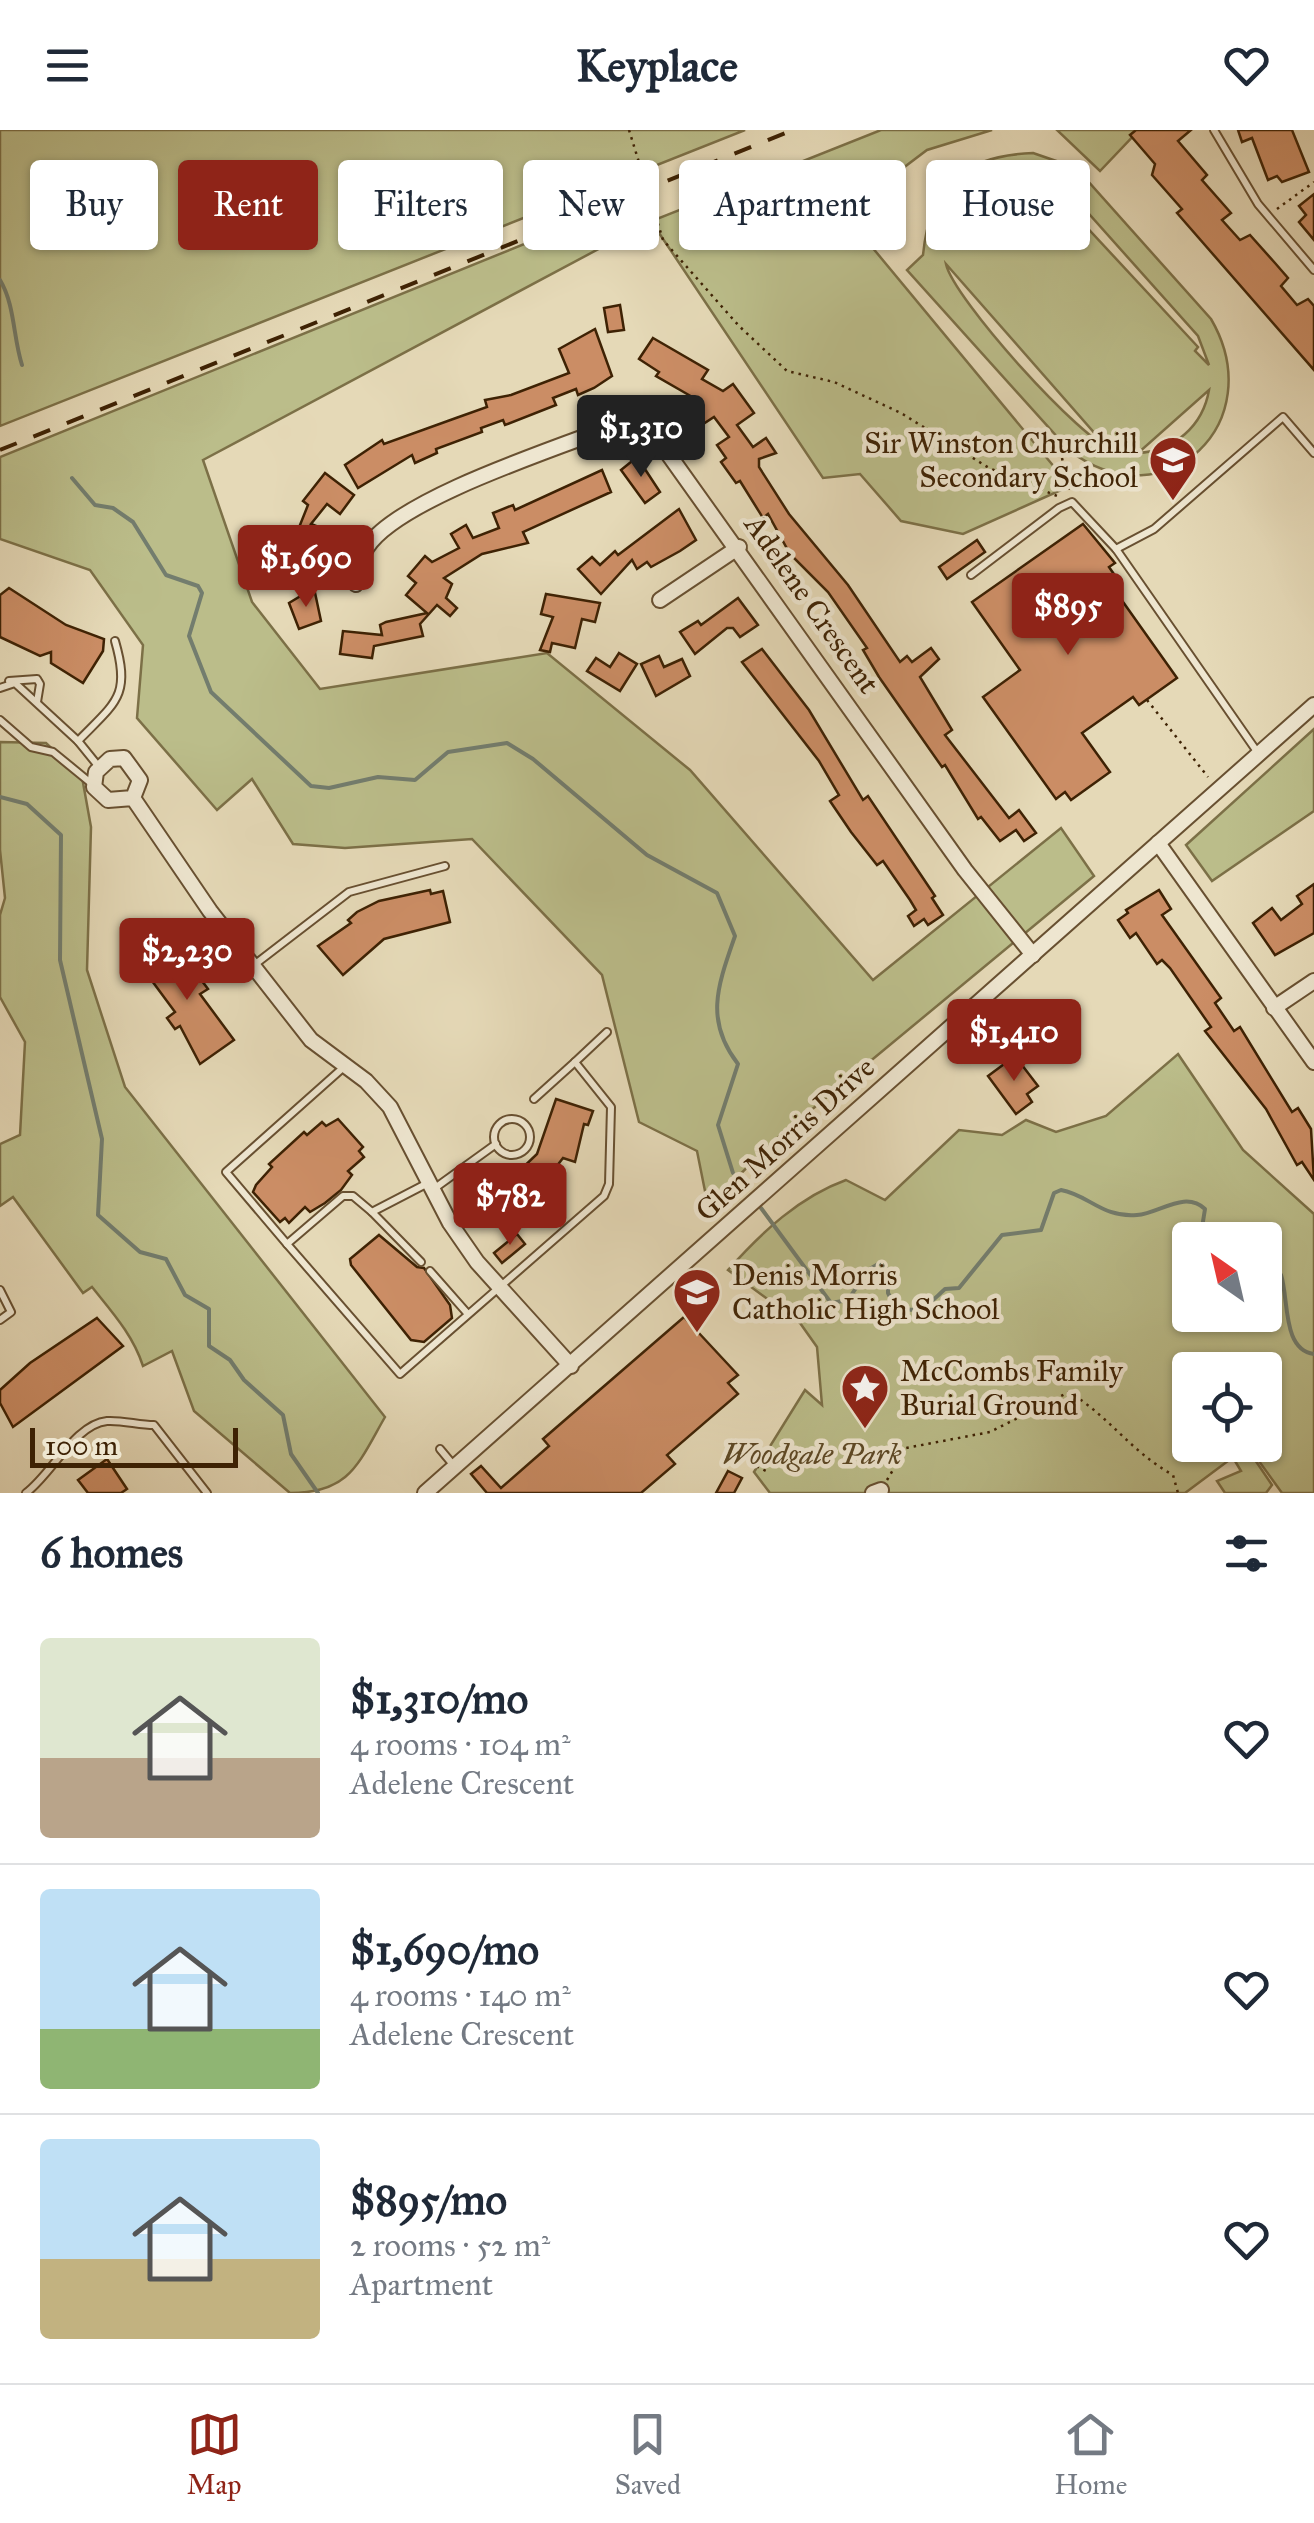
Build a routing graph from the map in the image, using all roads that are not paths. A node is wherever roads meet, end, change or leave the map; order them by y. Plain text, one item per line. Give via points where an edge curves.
1 (1214, 130) edge
2 (1314, 270) edge
3 (1314, 453) edge
4 (739, 546) junction
5 (1116, 549) junction
6 (970, 575) dead end
7 (356, 584) dead end
8 (660, 600) dead end
9 (115, 641) dead end
10 (8, 682) junction
11 (0, 688) edge
12 (37, 702) junction
13 (1314, 705) edge
14 (0, 720) edge
15 (78, 741) junction
16 (1258, 754) junction
17 (100, 768) junction
18 (94, 786) junction
19 (133, 798) junction
20 (1158, 843) junction
21 (444, 866) dead end
22 (1033, 955) junction
23 (252, 966) junction
24 (1314, 981) edge
25 (1274, 1008) junction
26 (607, 1032) dead end
27 (574, 1062) junction
28 (1314, 1062) edge
29 (346, 1065) junction
30 (534, 1099) dead end
31 (496, 1144) junction
32 (428, 1188) junction
33 (372, 1212) junction
34 (287, 1244) junction
35 (422, 1262) dead end
36 (430, 1271) dead end
37 (499, 1286) junction
38 (0, 1290) edge
39 (467, 1313) junction
40 (0, 1320) edge
41 (571, 1366) junction
42 (440, 1449) dead end
43 (455, 1466) junction
44 (37, 1490) edge
45 (26, 1493) edge
46 (207, 1493) edge
47 (425, 1493) edge

1 - 2 lane via 1268,215
3 - 5 lane via 1283,417 1154,529
4 - 7 street, Adelene Crescent via 659,438 632,419 389,523 365,549
4 - 8 street
4 - 22 street, Adelene Crescent via 965,870
5 - 6 lane via 1072,502
5 - 16 lane
9 - 15 lane via 125,675 119,699
10 - 11 lane
10 - 12 lane
10 - 12 lane via 37,679
12 - 15 lane
13 - 16 street, Glen Morris Drive
14 - 18 lane
15 - 17 lane
16 - 20 street, Glen Morris Drive
17 - 18 street
17 - 19 street via 124,758 135,767 140,780
18 - 19 street via 108,800
19 - 23 street
20 - 22 street, Glen Morris Drive
20 - 25 street
21 - 23 lane via 349,892
22 - 41 street, Glen Morris Drive
23 - 29 street via 312,1040
24 - 25 street
25 - 28 street
26 - 27 lane
27 - 30 lane
27 - 37 lane via 611,1107 604,1196
29 - 32 street via 390,1107
29 - 34 lane via 226,1172
31 - 31 lane via 505,1120 522,1121 529,1130 528,1147 518,1154 505,1154
31 - 32 lane
32 - 33 lane
32 - 37 street
33 - 34 lane via 343,1196
33 - 35 lane
34 - 39 lane via 400,1374
36 - 39 lane
37 - 39 lane
37 - 41 street
38 - 40 lane via 11,1312
41 - 43 street, Glen Morris Drive
42 - 43 lane
43 - 47 street, Glen Morris Drive
44 - 45 lane
44 - 46 lane via 92,1426 106,1422 154,1425

